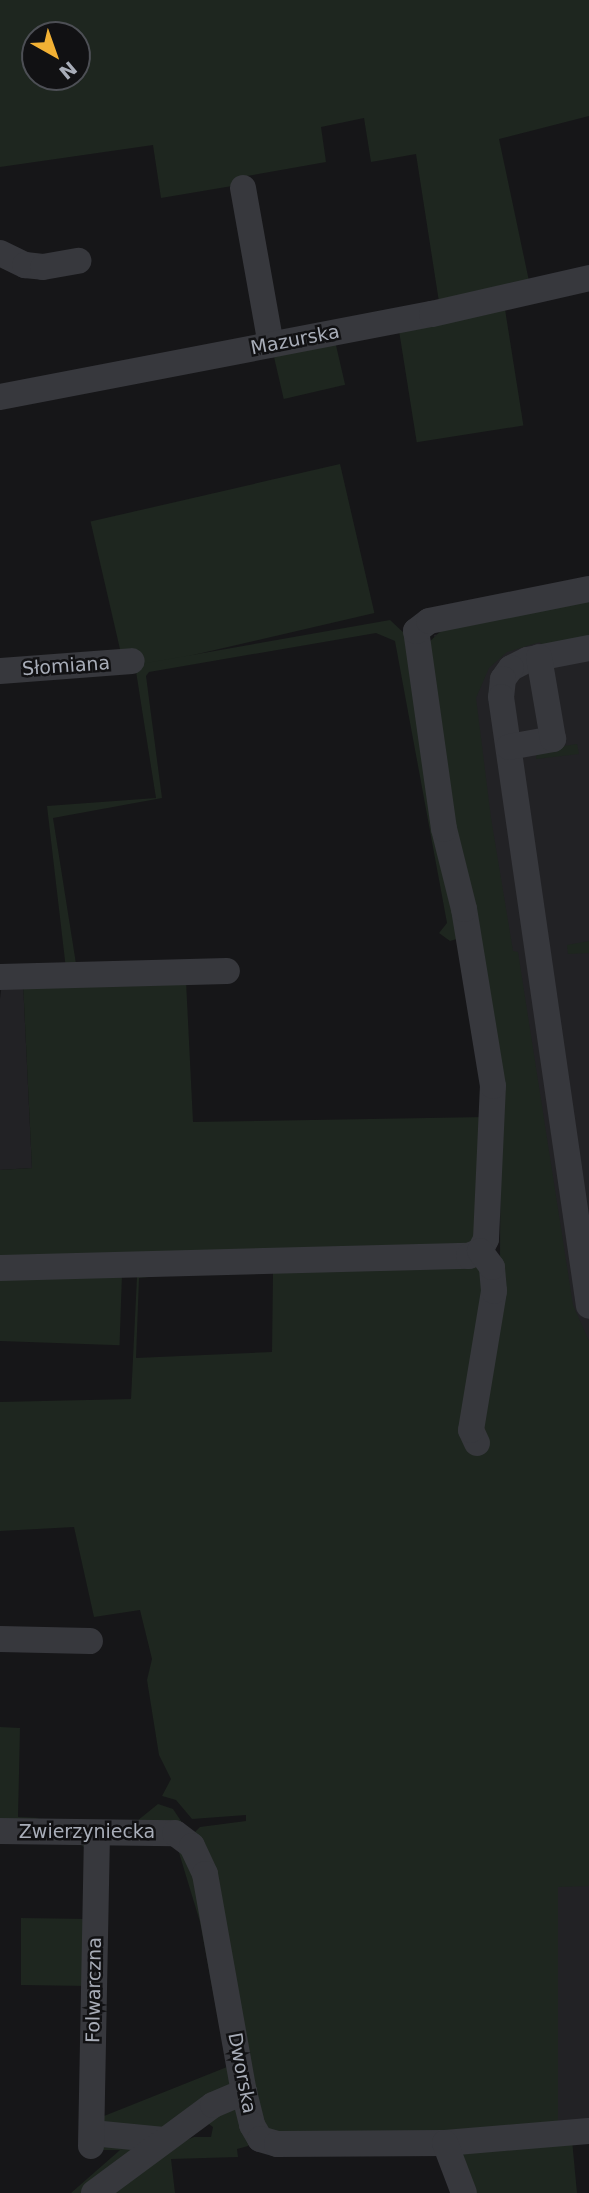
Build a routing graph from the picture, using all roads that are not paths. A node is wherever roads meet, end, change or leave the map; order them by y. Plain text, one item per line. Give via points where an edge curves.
1 (243, 188) dead end
2 (0, 253) edge
3 (78, 261) dead end
4 (589, 278) edge
5 (271, 345) junction
6 (0, 397) edge
7 (589, 589) edge
8 (589, 648) edge
9 (539, 657) junction
10 (132, 661) dead end
11 (0, 671) edge
12 (509, 747) junction
13 (227, 971) dead end
14 (0, 977) edge
15 (480, 1251) junction
16 (0, 1268) edge
17 (589, 1306) edge
18 (477, 1443) dead end
19 (0, 1639) edge
20 (90, 1641) dead end
21 (0, 1832) edge
22 (175, 1833) joint
23 (97, 1834) junction
24 (244, 2092) junction
25 (589, 2131) edge
26 (164, 2140) junction
27 (445, 2143) junction
28 (94, 2193) edge
29 (464, 2193) edge

1 - 5 street
2 - 3 street via 24,265 43,267
4 - 5 street, Mazurska
5 - 6 street, Mazurska
7 - 15 street via 429,621 416,631 442,817 469,933 493,1086 486,1239
8 - 9 street
9 - 12 street via 510,668 503,679 501,697
9 - 12 street via 553,739
10 - 11 street, Słomiana
12 - 17 street
13 - 14 street
15 - 16 street via 469,1256
15 - 18 street via 492,1267 494,1291 471,1430
19 - 20 street
21 - 23 street, Zwierzyniecka
22 - 23 street, Zwierzyniecka
22 - 24 street, Dworska via 197,1853 205,1874
23 - 26 street, Folwarczna via 91,2140
24 - 26 street via 213,2105
24 - 27 street, Dworska via 255,2133 267,2142
25 - 27 street, Dworska
26 - 28 street
27 - 29 street

